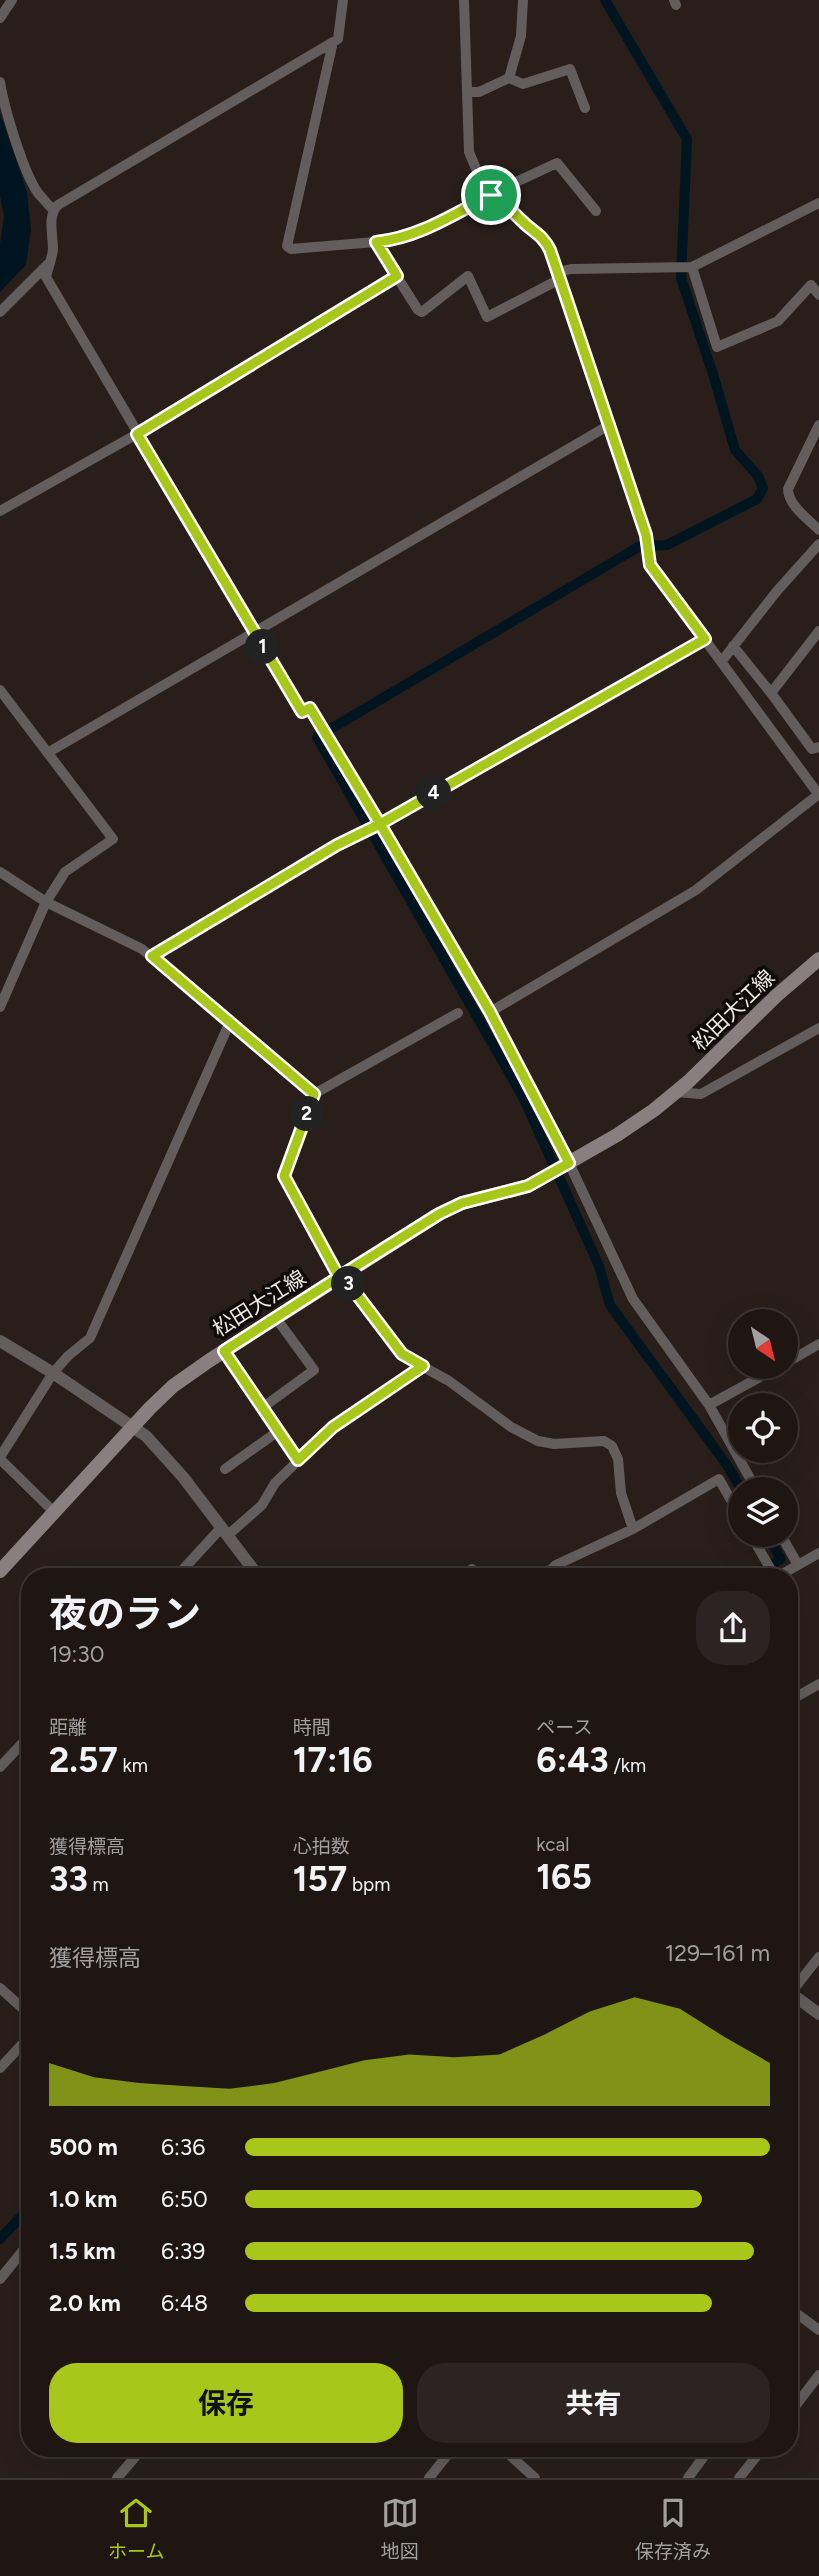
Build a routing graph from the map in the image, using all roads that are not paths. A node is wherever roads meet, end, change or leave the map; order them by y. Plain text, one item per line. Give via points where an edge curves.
1 (12, 0) edge
2 (344, 0) edge
3 (464, 0) edge
4 (523, 0) edge
5 (0, 18) edge
6 (333, 42) junction
7 (509, 78) junction
8 (0, 82) edge
9 (467, 92) junction
10 (585, 108) dead end
11 (491, 194) junction
12 (819, 203) edge
13 (53, 210) junction
14 (596, 211) dead end
15 (376, 242) junction
16 (51, 261) junction
17 (692, 267) junction
18 (559, 275) junction
19 (397, 276) junction
20 (819, 295) edge
21 (0, 312) edge
22 (611, 424) junction
23 (819, 425) edge
24 (137, 434) junction
25 (0, 511) edge
26 (819, 530) edge
27 (819, 544) edge
28 (819, 631) edge
29 (254, 632) junction
30 (705, 639) junction
31 (733, 646) junction
32 (721, 662) junction
33 (0, 690) edge
34 (771, 693) junction
35 (819, 747) edge
36 (49, 752) junction
37 (380, 824) junction
38 (0, 872) edge
39 (47, 902) junction
40 (152, 956) junction
41 (819, 959) edge
42 (0, 1007) edge
43 (490, 1012) junction
44 (458, 1013) dead end
45 (229, 1024) junction
46 (819, 1028) edge
47 (676, 1092) junction
48 (314, 1094) junction
49 (567, 1164) junction
50 (341, 1276) junction
51 (276, 1318) junction
52 (0, 1341) edge
53 (819, 1344) edge
54 (224, 1351) junction
55 (798, 1356) edge
56 (423, 1366) junction
57 (53, 1373) junction
58 (756, 1379) edge
59 (709, 1405) junction
60 (261, 1408) junction
61 (133, 1427) junction
62 (277, 1432) junction
63 (0, 1458) edge
64 (298, 1460) junction
65 (225, 1469) dead end
66 (749, 1477) edge
67 (728, 1495) edge
68 (54, 1512) junction
69 (633, 1529) junction
70 (225, 1531) junction
71 (758, 1547) edge
72 (788, 1547) edge
73 (818, 1557) edge
74 (798, 1565) junction
75 (186, 1568) edge
76 (252, 1568) edge
77 (553, 1568) edge
78 (771, 1568) edge
79 (792, 1568) edge
80 (0, 1571) edge
81 (819, 1684) edge
82 (798, 1696) edge
83 (21, 1745) edge
84 (0, 1767) edge
85 (819, 1958) edge
86 (798, 1983) edge
87 (0, 1988) edge
88 (798, 1999) edge
89 (21, 2007) edge
90 (819, 2014) edge
91 (21, 2046) edge
92 (0, 2068) edge
93 (21, 2253) edge
94 (0, 2279) edge
95 (798, 2318) edge
96 (819, 2330) edge
97 (819, 2375) edge
98 (798, 2402) edge
99 (135, 2457) edge
100 (446, 2457) edge
101 (512, 2457) edge
102 (703, 2457) edge
103 (755, 2457) edge
104 (117, 2478) edge
105 (429, 2478) edge
106 (535, 2478) edge
107 (688, 2478) edge
108 (739, 2478) edge

1 - 5 street
2 - 6 street via 338,39
3 - 9 street
4 - 7 street via 521,36
6 - 13 street
6 - 15 street via 287,246
7 - 9 street via 479,92
7 - 10 street via 523,84 570,69
8 - 13 street via 24,160 37,191
9 - 11 street via 469,152
11 - 14 street via 556,163
11 - 15 street via 418,232
11 - 18 street via 538,232
12 - 17 street
13 - 16 street
15 - 19 street
16 - 21 street
16 - 24 street via 48,283
17 - 18 street via 571,269
17 - 20 street via 717,347 778,321 811,285
18 - 19 street via 487,317 468,276 422,312
18 - 22 street
19 - 24 street
22 - 29 street
22 - 30 street via 646,535 650,565
23 - 26 street via 788,489 793,503
24 - 25 street
24 - 29 street
27 - 31 street
28 - 34 street
29 - 36 street
29 - 37 street via 302,712 310,708 314,714
30 - 32 street
30 - 37 street
31 - 32 street
31 - 34 street
32 - 43 street via 819,794 696,890
33 - 36 street
34 - 35 street via 812,749
36 - 39 street via 113,839 65,872
37 - 40 street
37 - 43 street
38 - 39 street
39 - 40 street
39 - 42 street
40 - 45 street
41 - 47 main road, 松田大江線
43 - 49 street
44 - 48 street
45 - 48 street
45 - 57 street via 90,1338
46 - 47 street via 701,1094
47 - 49 main road, 松田大江線
48 - 50 street via 284,1176
49 - 50 main road, 松田大江線 via 528,1186 462,1203 439,1214
49 - 59 street via 633,1299
50 - 51 main road, 松田大江線
50 - 56 street via 402,1354
51 - 54 main road, 松田大江線
51 - 60 street via 314,1370
52 - 57 street
53 - 55 street
54 - 60 street
54 - 61 main road, 松田大江線 via 173,1386
56 - 64 street via 333,1427
56 - 69 street via 538,1441 604,1441 612,1446
57 - 61 street
57 - 63 street
58 - 59 street
59 - 66 street
60 - 62 street
61 - 68 main road, 松田大江線
61 - 70 street via 146,1436
62 - 64 street
62 - 65 street
63 - 68 street
64 - 70 street via 262,1504
67 - 69 street via 719,1479
68 - 80 main road, 松田大江線
69 - 77 street
70 - 75 street
70 - 76 street
71 - 78 street
72 - 74 street
73 - 74 street
74 - 79 street
81 - 82 street
83 - 84 street
85 - 86 street
87 - 89 street
88 - 90 street
91 - 92 street
93 - 94 street
95 - 96 street
97 - 98 street
99 - 104 street
100 - 105 street
101 - 106 street
102 - 107 street
103 - 108 street

